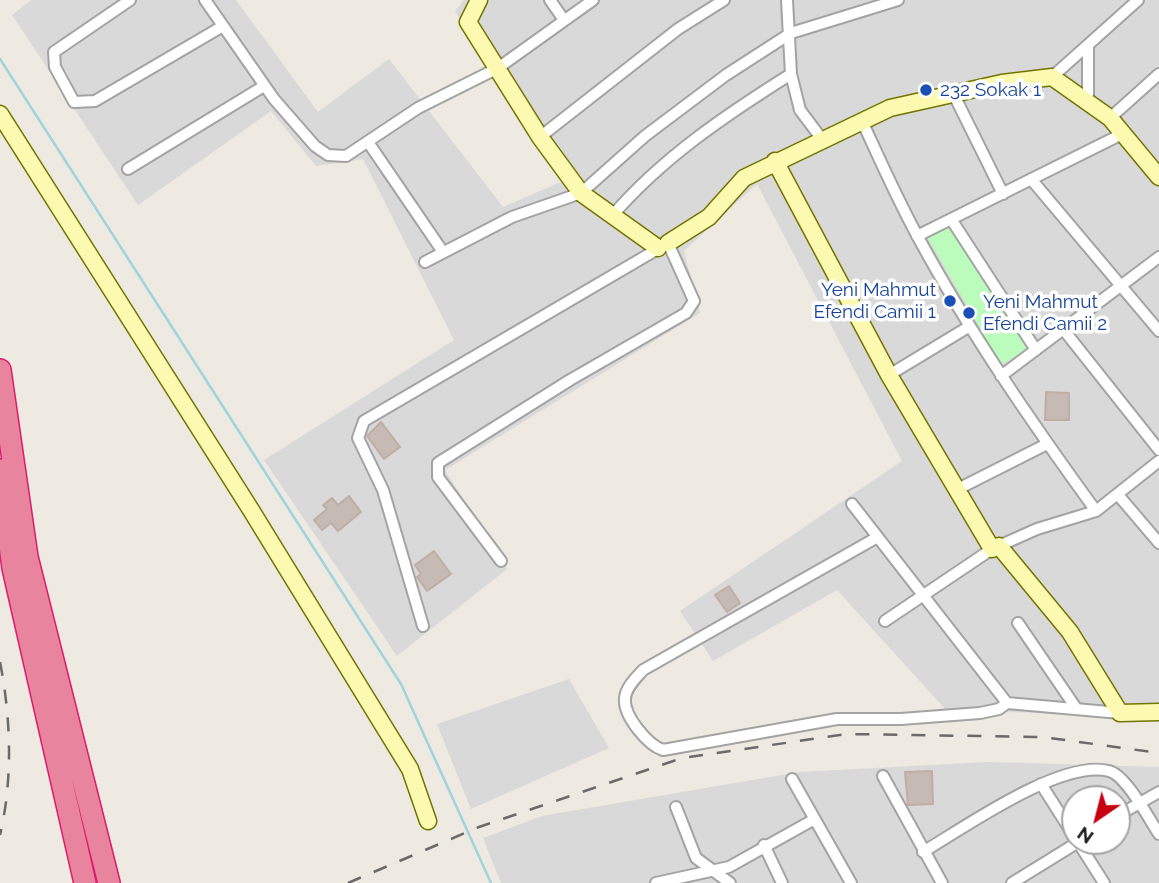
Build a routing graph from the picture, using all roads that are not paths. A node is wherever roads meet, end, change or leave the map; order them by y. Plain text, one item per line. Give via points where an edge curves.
1 (130, 0) edge
2 (205, 0) edge
3 (479, 0) edge
4 (550, 0) edge
5 (593, 0) edge
6 (724, 0) edge
7 (787, 0) edge
8 (897, 0) edge
9 (1138, 0) edge
10 (564, 20) junction
11 (223, 26) junction
12 (791, 33) junction
13 (1088, 45) junction
14 (498, 68) junction
15 (791, 74) junction
16 (1159, 74) edge
17 (1052, 77) junction
18 (264, 86) junction
19 (953, 93) junction
20 (1088, 103) junction
21 (0, 114) edge
22 (1110, 118) junction
23 (862, 121) junction
24 (1122, 134) junction
25 (540, 137) junction
26 (821, 138) junction
27 (368, 142) junction
28 (775, 161) junction
29 (128, 169) dead end
30 (1159, 177) edge
31 (1031, 179) junction
32 (581, 193) junction
33 (1003, 194) junction
34 (612, 216) junction
35 (951, 219) junction
36 (917, 236) junction
37 (663, 245) junction
38 (443, 253) junction
39 (1159, 257) edge
40 (425, 262) dead end
41 (1121, 285) junction
42 (970, 326) junction
43 (1063, 329) junction
44 (1159, 331) edge
45 (1036, 350) junction
46 (0, 370) edge
47 (889, 376) junction
48 (1001, 376) junction
49 (1047, 444) junction
50 (1159, 450) edge
51 (1159, 461) edge
52 (0, 470) edge
53 (956, 490) junction
54 (1119, 496) junction
55 (852, 503) dead end
56 (1096, 511) junction
57 (876, 538) junction
58 (1159, 542) edge
59 (995, 547) junction
60 (501, 561) dead end
61 (926, 595) junction
62 (885, 621) dead end
63 (1018, 623) dead end
64 (423, 626) dead end
65 (1007, 703) junction
66 (1076, 708) junction
67 (1159, 712) edge
68 (1121, 713) junction
69 (883, 776) dead end
70 (792, 779) dead end
71 (1041, 784) junction
72 (1159, 792) edge
73 (1138, 802) junction
74 (676, 807) dead end
75 (1131, 807) edge
76 (1061, 815) edge
77 (813, 820) junction
78 (428, 821) dead end
79 (1159, 834) edge
80 (764, 845) junction
81 (923, 852) junction
82 (1061, 853) edge
83 (1086, 855) edge
84 (712, 869) junction
85 (85, 883) edge
86 (109, 883) edge
87 (656, 883) edge
88 (730, 883) edge
89 (782, 883) edge
90 (852, 883) edge
91 (942, 883) edge
92 (1012, 883) edge
93 (1104, 883) edge

1 - 11 street via 54,52 55,67 74,102 95,101
2 - 11 street
3 - 14 street via 468,22
4 - 10 street
5 - 10 street
6 - 25 street via 678,29
7 - 12 street
8 - 12 street
9 - 13 street
10 - 14 street
11 - 18 street
12 - 15 street
12 - 32 street via 645,136
13 - 17 street
13 - 20 street
14 - 25 street
14 - 27 street via 418,108
15 - 26 street via 800,110
15 - 34 street via 682,148
16 - 22 street
17 - 19 street
17 - 20 street
18 - 27 street via 314,146 328,155 346,156
18 - 29 street
19 - 23 street via 890,108
19 - 33 street
20 - 22 street
21 - 78 street via 410,769
22 - 24 street
23 - 26 street
23 - 36 street
24 - 30 street
24 - 31 street
25 - 32 street
26 - 28 street
27 - 38 street
28 - 37 street via 744,178 709,217
28 - 47 street
31 - 33 street
31 - 41 street
32 - 34 street
32 - 38 street via 512,217
33 - 35 street
34 - 37 street
35 - 36 street
35 - 45 street
36 - 42 street
37 - 60 street via 694,301 686,313 438,463 438,477
37 - 64 street via 364,421 358,438 383,490
38 - 40 street
39 - 41 street
41 - 43 street
41 - 44 street
42 - 47 street
42 - 48 street
43 - 45 street
43 - 50 street
45 - 48 street
46 - 86 highway via 27,556
47 - 53 street
48 - 49 street
49 - 53 street
49 - 56 street
51 - 54 street
52 - 85 highway via 13,568
53 - 59 street
54 - 56 street
54 - 58 street
55 - 57 street
56 - 59 street
57 - 61 street
57 - 65 street via 643,670 625,697 626,712 654,747 663,750 836,719 980,713
59 - 61 street
59 - 68 street via 1070,632
61 - 62 street
61 - 65 street
63 - 66 street
65 - 66 street
66 - 68 street
67 - 68 street
69 - 81 street
70 - 77 street
71 - 73 street via 1075,772 1110,771
71 - 76 street
71 - 81 street
72 - 73 street
73 - 75 street
73 - 79 street
74 - 84 street via 696,858
77 - 80 street
77 - 90 street
80 - 84 street via 729,867
80 - 89 street
81 - 91 street
82 - 92 street
83 - 93 street
84 - 87 street
84 - 88 street

